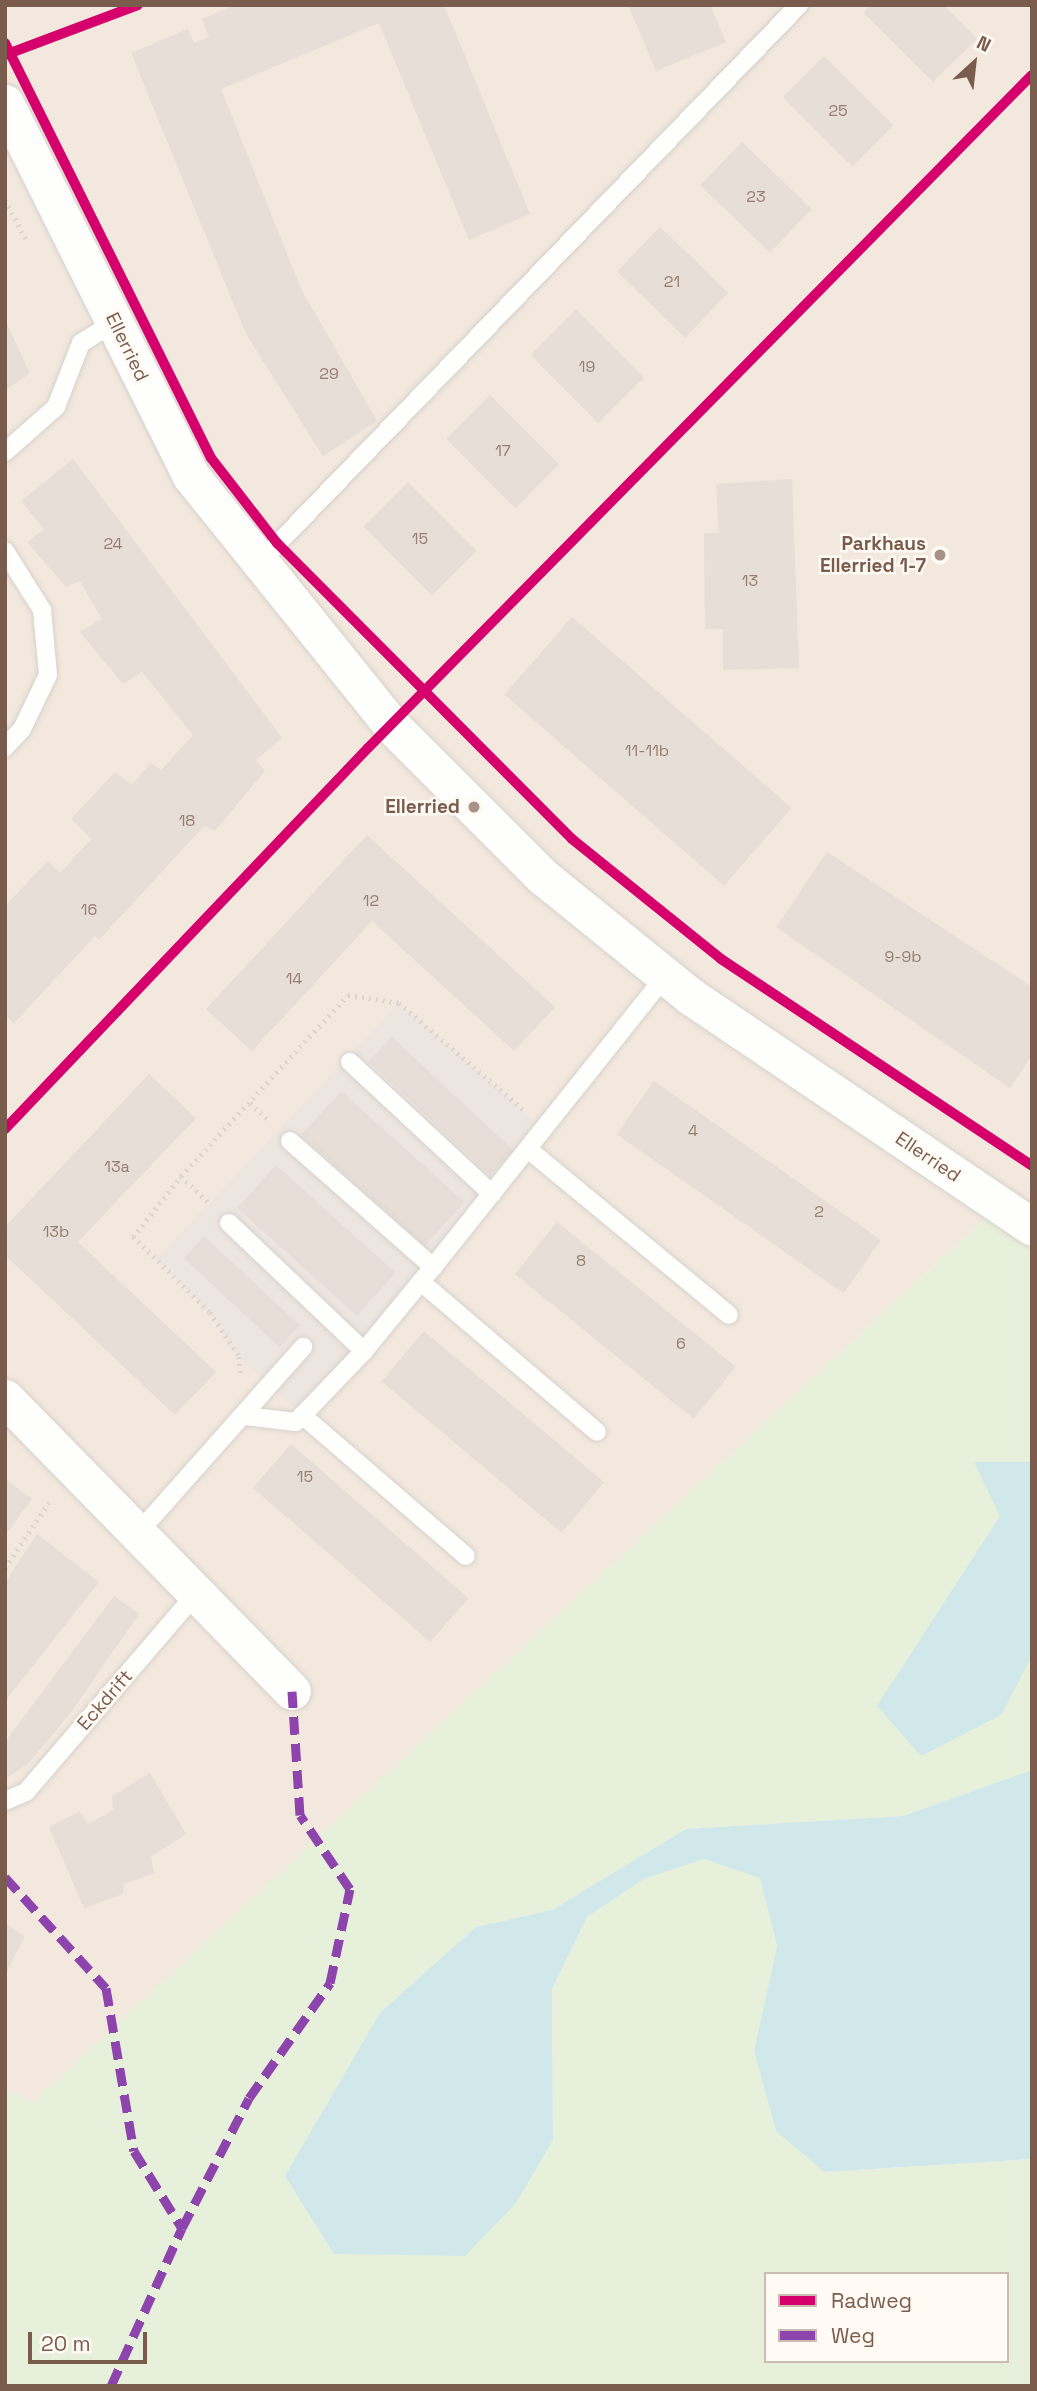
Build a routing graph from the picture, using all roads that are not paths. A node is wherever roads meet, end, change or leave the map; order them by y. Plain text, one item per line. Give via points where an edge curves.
1 (799, 5) edge
2 (5, 103) edge
3 (115, 322) junction
4 (5, 452) edge
5 (5, 551) edge
6 (259, 563) junction
7 (5, 747) edge
8 (665, 976) junction
9 (350, 1062) dead end
10 (290, 1140) dead end
11 (529, 1150) junction
12 (492, 1194) junction
13 (229, 1223) road end
14 (1032, 1227) edge
15 (433, 1267) junction
16 (421, 1282) junction
17 (729, 1315) dead end
18 (303, 1347) dead end
19 (364, 1350) junction
20 (5, 1398) edge
21 (302, 1415) junction
22 (245, 1416) junction
23 (597, 1432) dead end
24 (138, 1533) junction
25 (466, 1556) dead end
26 (198, 1591) junction
27 (292, 1691) dead end
28 (5, 1801) edge

1 - 6 lane
2 - 3 street, Ellerried
3 - 4 lane via 81,343 56,407
3 - 6 street, Ellerried via 191,476
5 - 7 lane via 42,610 48,675 22,729
6 - 8 street, Ellerried via 391,725 542,876
8 - 11 lane
8 - 14 street, Ellerried
9 - 12 lane
10 - 15 lane
11 - 12 lane
11 - 17 lane
12 - 15 lane
13 - 19 lane
15 - 16 lane
16 - 19 lane
16 - 23 lane
18 - 22 lane
19 - 21 lane
20 - 24 street
21 - 22 lane via 296,1422
21 - 25 lane
22 - 24 lane
24 - 26 street
26 - 27 street
26 - 28 lane, Eckdrift via 26,1792

